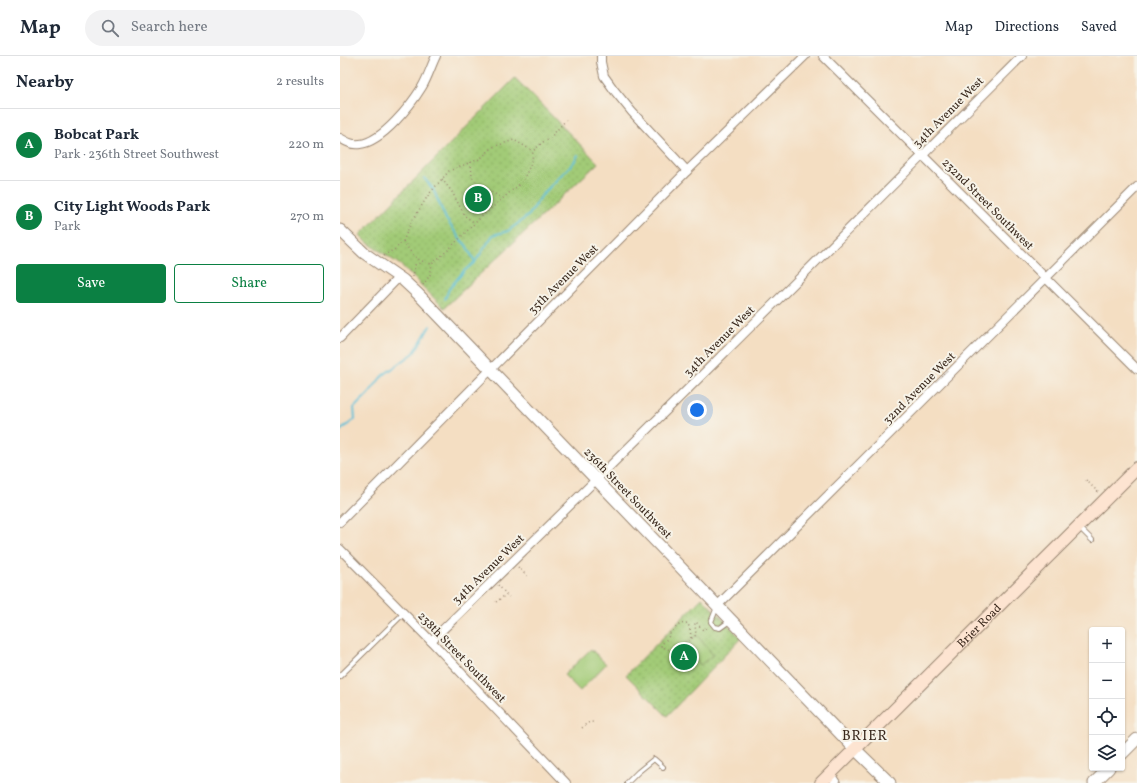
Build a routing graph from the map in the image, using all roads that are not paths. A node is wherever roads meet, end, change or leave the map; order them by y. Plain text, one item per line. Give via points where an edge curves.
1 (436, 56) edge
2 (601, 56) edge
3 (805, 56) edge
4 (823, 56) edge
5 (1022, 56) edge
6 (340, 138) edge
7 (922, 156) junction
8 (687, 171) junction
9 (1137, 187) edge
10 (340, 230) edge
11 (401, 279) junction
12 (1045, 279) junction
13 (340, 338) edge
14 (1137, 369) edge
15 (491, 370) junction
16 (1137, 468) edge
17 (596, 479) junction
18 (340, 522) edge
19 (1078, 527) junction
20 (1092, 540) dead end
21 (340, 549) edge
22 (718, 605) junction
23 (403, 614) junction
24 (731, 620) junction
25 (431, 641) junction
26 (340, 676) edge
27 (1137, 739) edge
28 (855, 748) junction
29 (1125, 751) edge
30 (662, 767) dead end
31 (1106, 771) edge
32 (833, 778) edge
33 (566, 783) edge
34 (627, 783) edge
35 (821, 783) edge
36 (890, 783) edge
37 (1094, 783) edge

1 - 6 street via 422,87 406,110 388,128 372,140 361,144 349,144
2 - 8 street via 604,76 614,90
3 - 8 street, 35th Avenue West
4 - 7 street, 232nd Street Southwest
5 - 7 street, 34th Avenue West
7 - 12 street, 232nd Street Southwest
7 - 17 street, 34th Avenue West
8 - 15 street, 35th Avenue West
9 - 12 street, 32nd Avenue West
10 - 11 street, 236th Street Southwest via 364,253
11 - 13 street
11 - 15 street, 236th Street Southwest
12 - 14 street, 232nd Street Southwest
12 - 22 street, 32nd Avenue West
15 - 17 street, 236th Street Southwest
15 - 18 street, 35th Avenue West
16 - 19 main road, Brier Road
17 - 22 street, 236th Street Southwest
17 - 25 street, 34th Avenue West
19 - 20 lane
19 - 28 main road, Brier Road
21 - 23 street, 238th Street Southwest
22 - 24 street, 236th Street Southwest
22 - 24 lane via 711,622 715,627 720,628
23 - 25 street, 238th Street Southwest
23 - 26 lane
24 - 28 street, 236th Street Southwest
25 - 33 street, 238th Street Southwest
27 - 29 street
28 - 32 main road, Brier Road
28 - 36 street, 236th Street Southwest
30 - 34 lane via 654,759
31 - 37 street
32 - 35 main road, Brier Road

